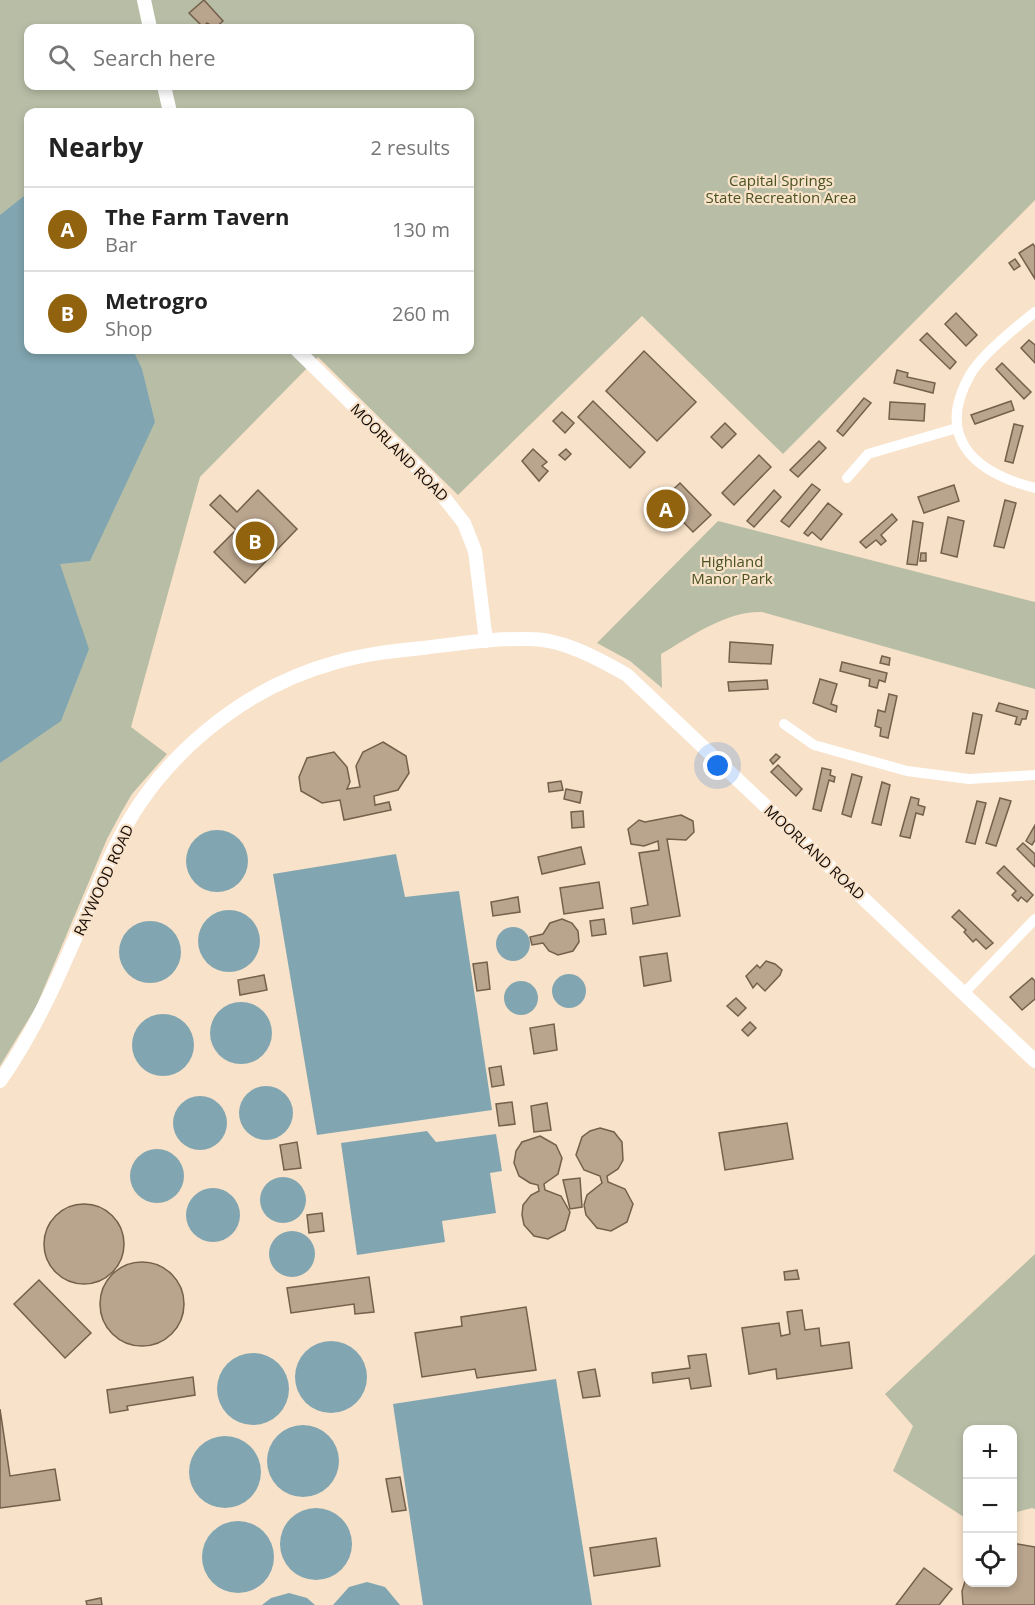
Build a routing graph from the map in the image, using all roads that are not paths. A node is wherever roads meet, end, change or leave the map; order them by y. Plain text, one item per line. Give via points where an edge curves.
1 (144, 0) edge
2 (149, 24) edge
3 (165, 90) edge
4 (169, 108) edge
5 (1035, 312) edge
6 (301, 354) edge
7 (957, 428) junction
8 (847, 478) dead end
9 (1035, 488) edge
10 (486, 642) junction
11 (588, 653) joint
12 (784, 724) dead end
13 (1035, 775) edge
14 (1035, 919) edge
15 (964, 993) junction
16 (1035, 1061) edge
17 (0, 1081) edge

1 - 2 street
3 - 4 street
5 - 7 street via 970,374 956,408
6 - 10 street, MOORLAND ROAD via 431,481 464,523 475,551
7 - 8 street via 868,454
7 - 9 street via 978,466 1011,482
10 - 11 street, RAYWOOD ROAD via 532,638
10 - 17 street, RAYWOOD ROAD via 379,653 335,662 265,690 196,738 162,774 115,846 47,1004
11 - 15 street, MOORLAND ROAD via 627,675
12 - 13 street via 814,745 907,771 969,780
14 - 15 street
15 - 16 street, MOORLAND ROAD

